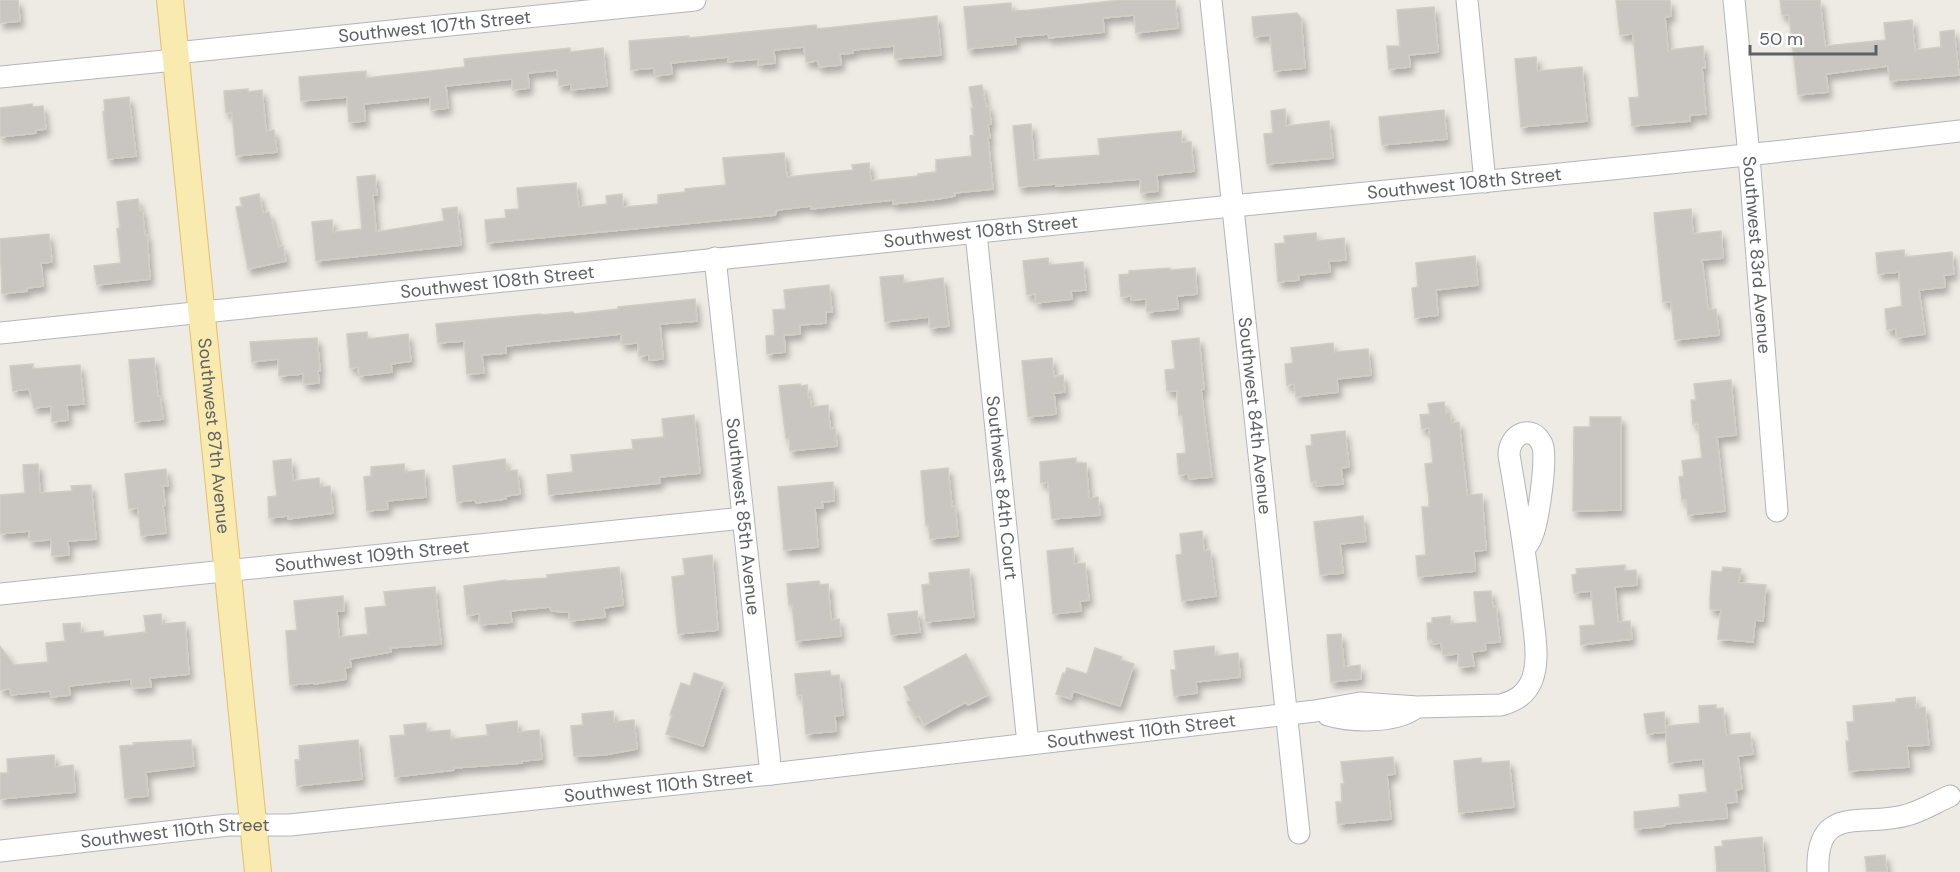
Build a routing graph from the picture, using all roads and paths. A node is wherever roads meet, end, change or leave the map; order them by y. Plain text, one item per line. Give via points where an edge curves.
1 (170, 0) edge
2 (695, 0) edge
3 (1211, 0) edge
4 (1467, 0) edge
5 (1734, 0) edge
6 (175, 56) junction
7 (0, 77) edge
8 (1960, 131) edge
9 (1749, 156) junction
10 (1485, 182) junction
11 (1233, 206) junction
12 (976, 232) junction
13 (715, 258) junction
14 (201, 313) junction
15 (0, 333) edge
16 (1777, 511) dead end
17 (743, 518) junction
18 (1525, 548) dead end
19 (228, 571) junction
20 (0, 594) edge
21 (1287, 713) junction
22 (1028, 744) junction
23 (771, 774) junction
24 (1950, 796) dead end
25 (252, 824) junction
26 (1299, 833) dead end
27 (0, 851) edge
28 (258, 872) edge
29 (1818, 872) edge

1 - 6 main road, Southwest 87th Avenue
2 - 6 street, Southwest 107th Street
3 - 11 street, Southwest 84th Avenue
4 - 10 street
5 - 9 street, Southwest 83rd Avenue
6 - 7 street, Southwest 107th Street
6 - 14 main road, Southwest 87th Avenue
8 - 9 street, Southwest 108th Street
9 - 10 street, Southwest 108th Street
9 - 16 street, Southwest 83rd Avenue
10 - 11 street, Southwest 108th Street
11 - 12 street, Southwest 108th Street
11 - 21 street, Southwest 84th Avenue
12 - 13 street, Southwest 108th Street
12 - 22 street, Southwest 84th Court
13 - 14 street, Southwest 108th Street
13 - 17 street, Southwest 85th Avenue
14 - 15 street, Southwest 108th Street
14 - 19 main road, Southwest 87th Avenue
17 - 19 street, Southwest 109th Street
17 - 23 street, Southwest 85th Avenue
18 - 21 street, Southwest 110th Street via 1536,653 1528,688 1520,697 1501,705 1417,707 1360,703
19 - 20 street, Southwest 109th Street
19 - 25 main road, Southwest 87th Avenue
21 - 22 street, Southwest 110th Street
21 - 26 street, Southwest 84th Avenue
22 - 23 street, Southwest 110th Street
23 - 25 street, Southwest 110th Street via 290,825
24 - 29 street via 1906,815 1835,825 1823,838
25 - 27 street, Southwest 110th Street
25 - 28 main road, Southwest 87th Avenue

